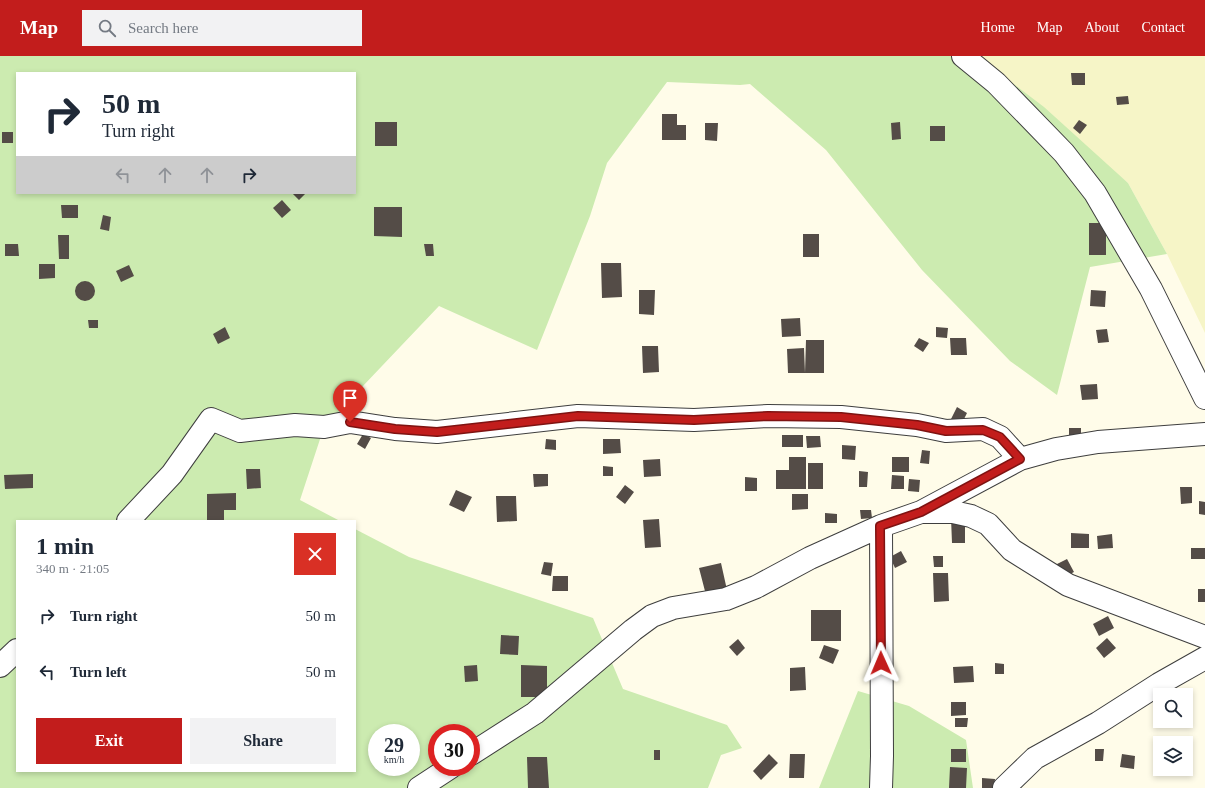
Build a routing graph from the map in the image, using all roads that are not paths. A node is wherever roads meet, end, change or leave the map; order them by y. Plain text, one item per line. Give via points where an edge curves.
1 (963, 56) edge
2 (1205, 398) edge
3 (1205, 434) edge
4 (1020, 459) junction
5 (921, 512) junction
6 (129, 520) edge
7 (880, 526) junction
8 (1205, 637) edge
9 (16, 651) edge
10 (1205, 658) edge
11 (0, 666) edge
12 (480, 748) edge
13 (437, 776) edge
14 (419, 788) edge
15 (881, 788) edge
16 (1004, 788) edge

1 - 2 street via 996,83 1064,153 1095,193 1151,289
3 - 4 street via 1098,442 1056,449
4 - 5 street
4 - 6 street via 1000,437 983,430 946,431 917,425 841,417 768,416 694,420 578,416 437,432 350,422 324,427 295,425 240,431 211,419 172,474
5 - 7 street
5 - 8 street via 953,512 971,516 988,524 1012,550 1068,585
7 - 12 street via 810,558 756,587 726,599 673,608 652,616 535,714
7 - 15 street
9 - 11 street
10 - 16 street via 1035,758
13 - 14 street

